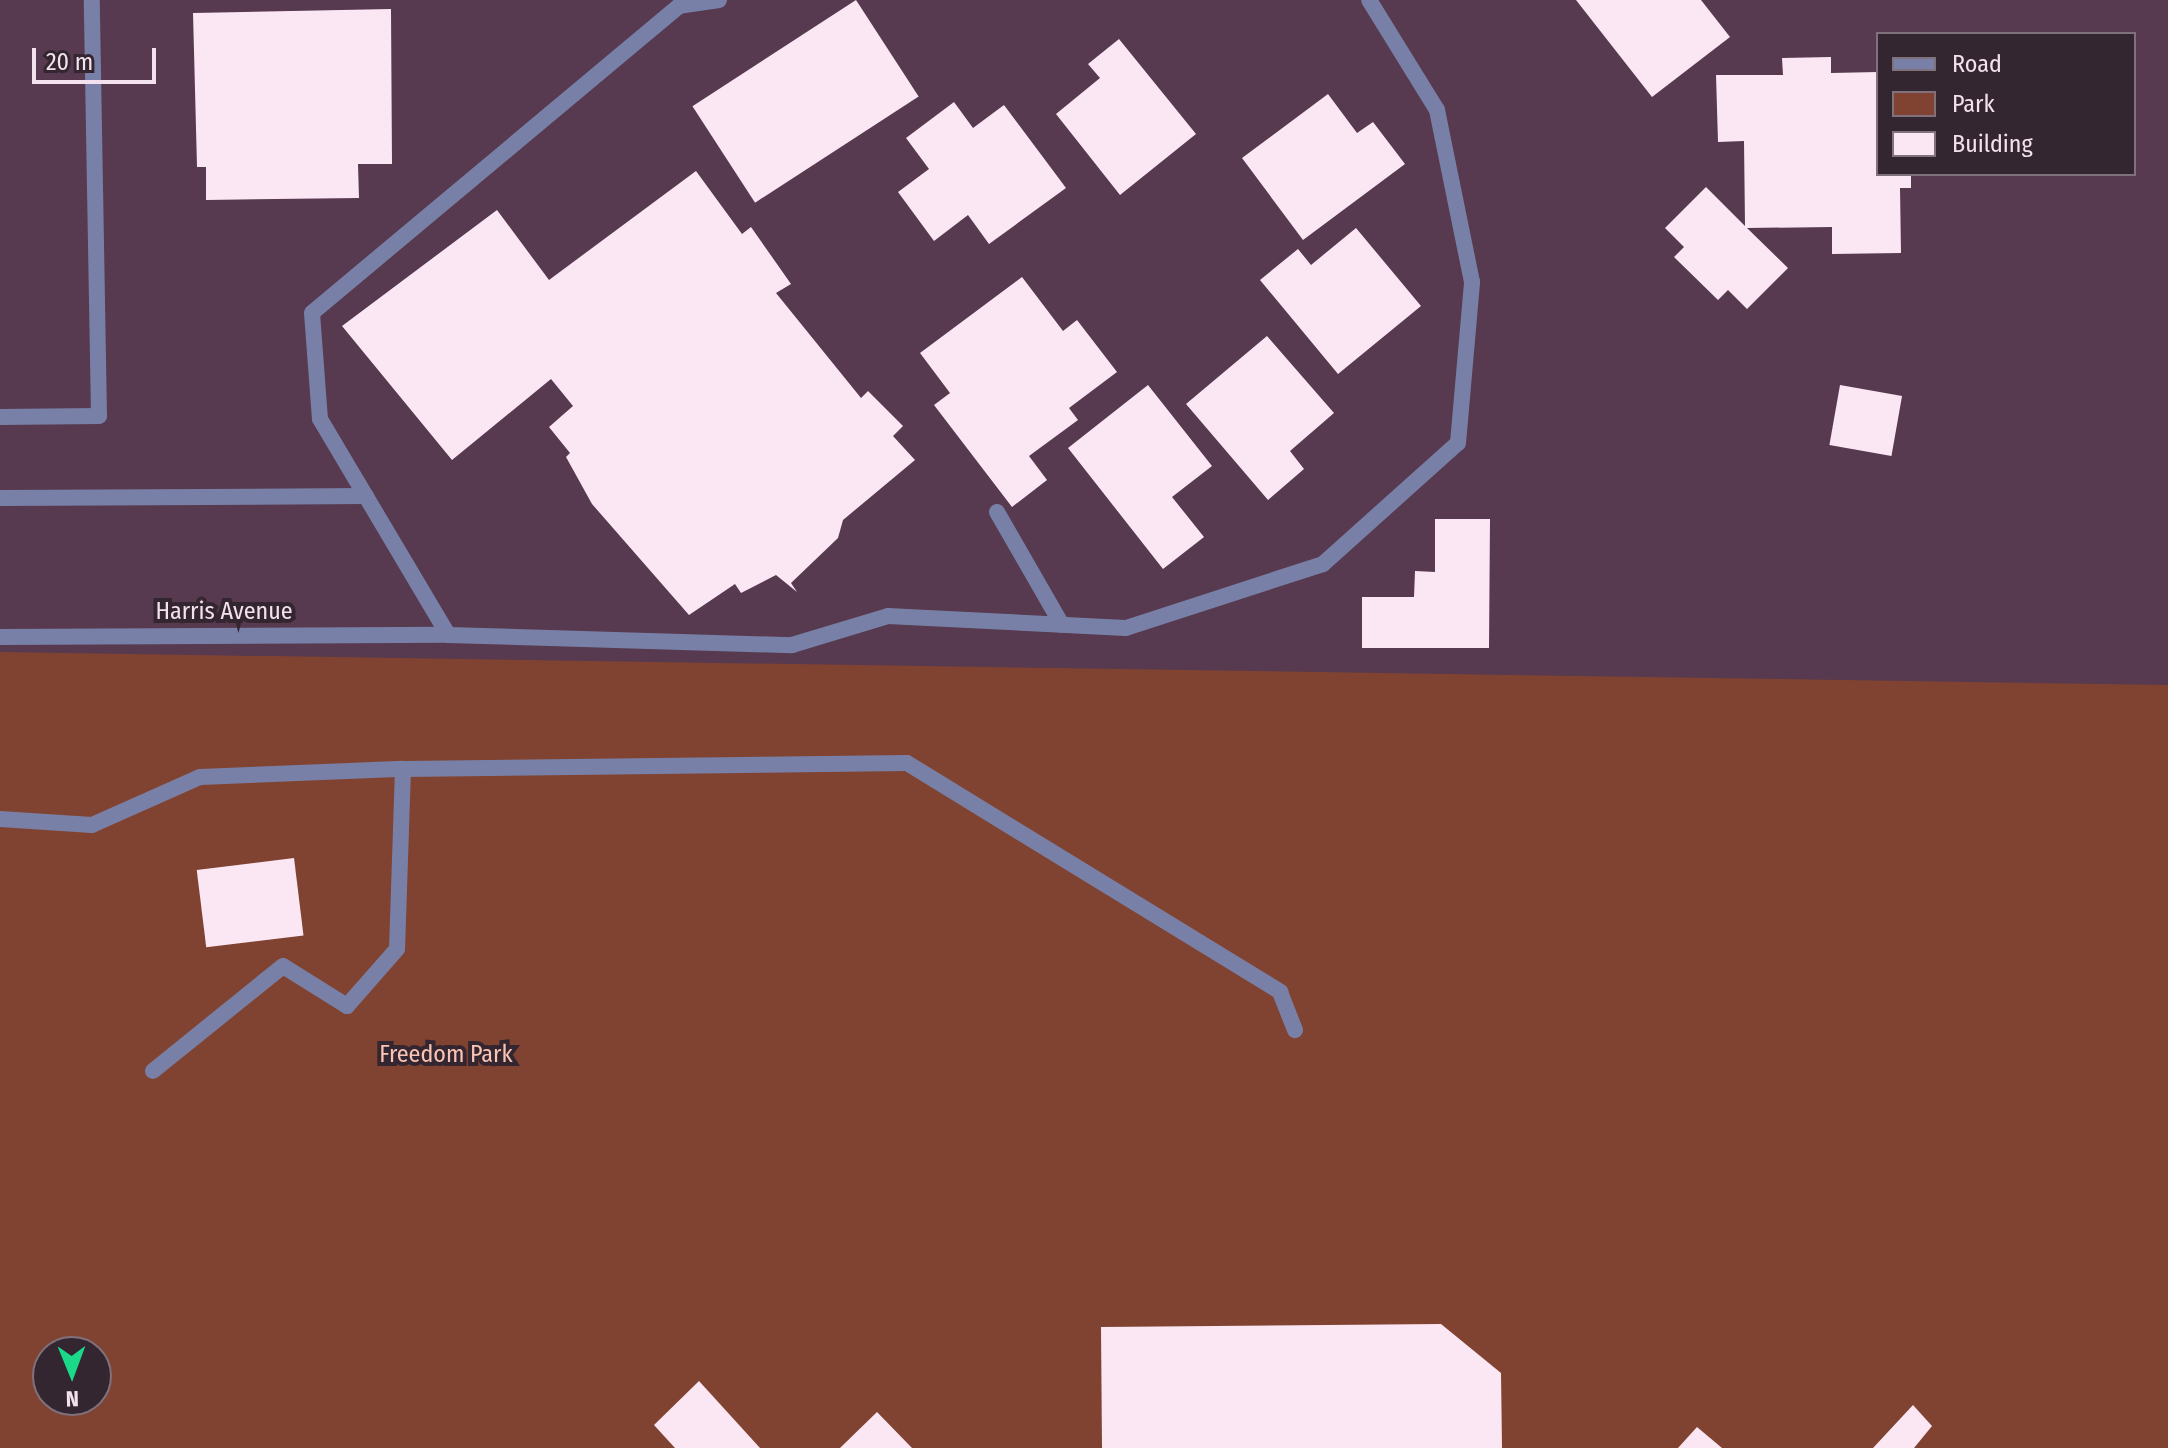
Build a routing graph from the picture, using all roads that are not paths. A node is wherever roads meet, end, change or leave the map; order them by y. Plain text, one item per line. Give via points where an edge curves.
1 (92, 0) edge
2 (719, 0) edge
3 (1369, 0) edge
4 (0, 417) edge
5 (366, 496) junction
6 (0, 498) edge
7 (997, 512) dead end
8 (1062, 625) junction
9 (448, 635) junction
10 (0, 637) edge
11 (403, 769) junction
12 (0, 819) edge
13 (1295, 1030) dead end
14 (153, 1071) dead end

1 - 4 street via 99,416
2 - 5 street via 679,6 312,313 320,419
3 - 8 street, Harris Avenue via 1437,110 1466,251 1472,282 1458,443 1323,564 1126,628
5 - 6 street
5 - 9 street
7 - 8 street
8 - 9 street, Harris Avenue via 888,616 792,645
9 - 10 street, Harris Avenue
11 - 12 street via 200,777 92,825
11 - 13 street via 907,763 1280,992
11 - 14 street via 397,949 347,1006 283,966

